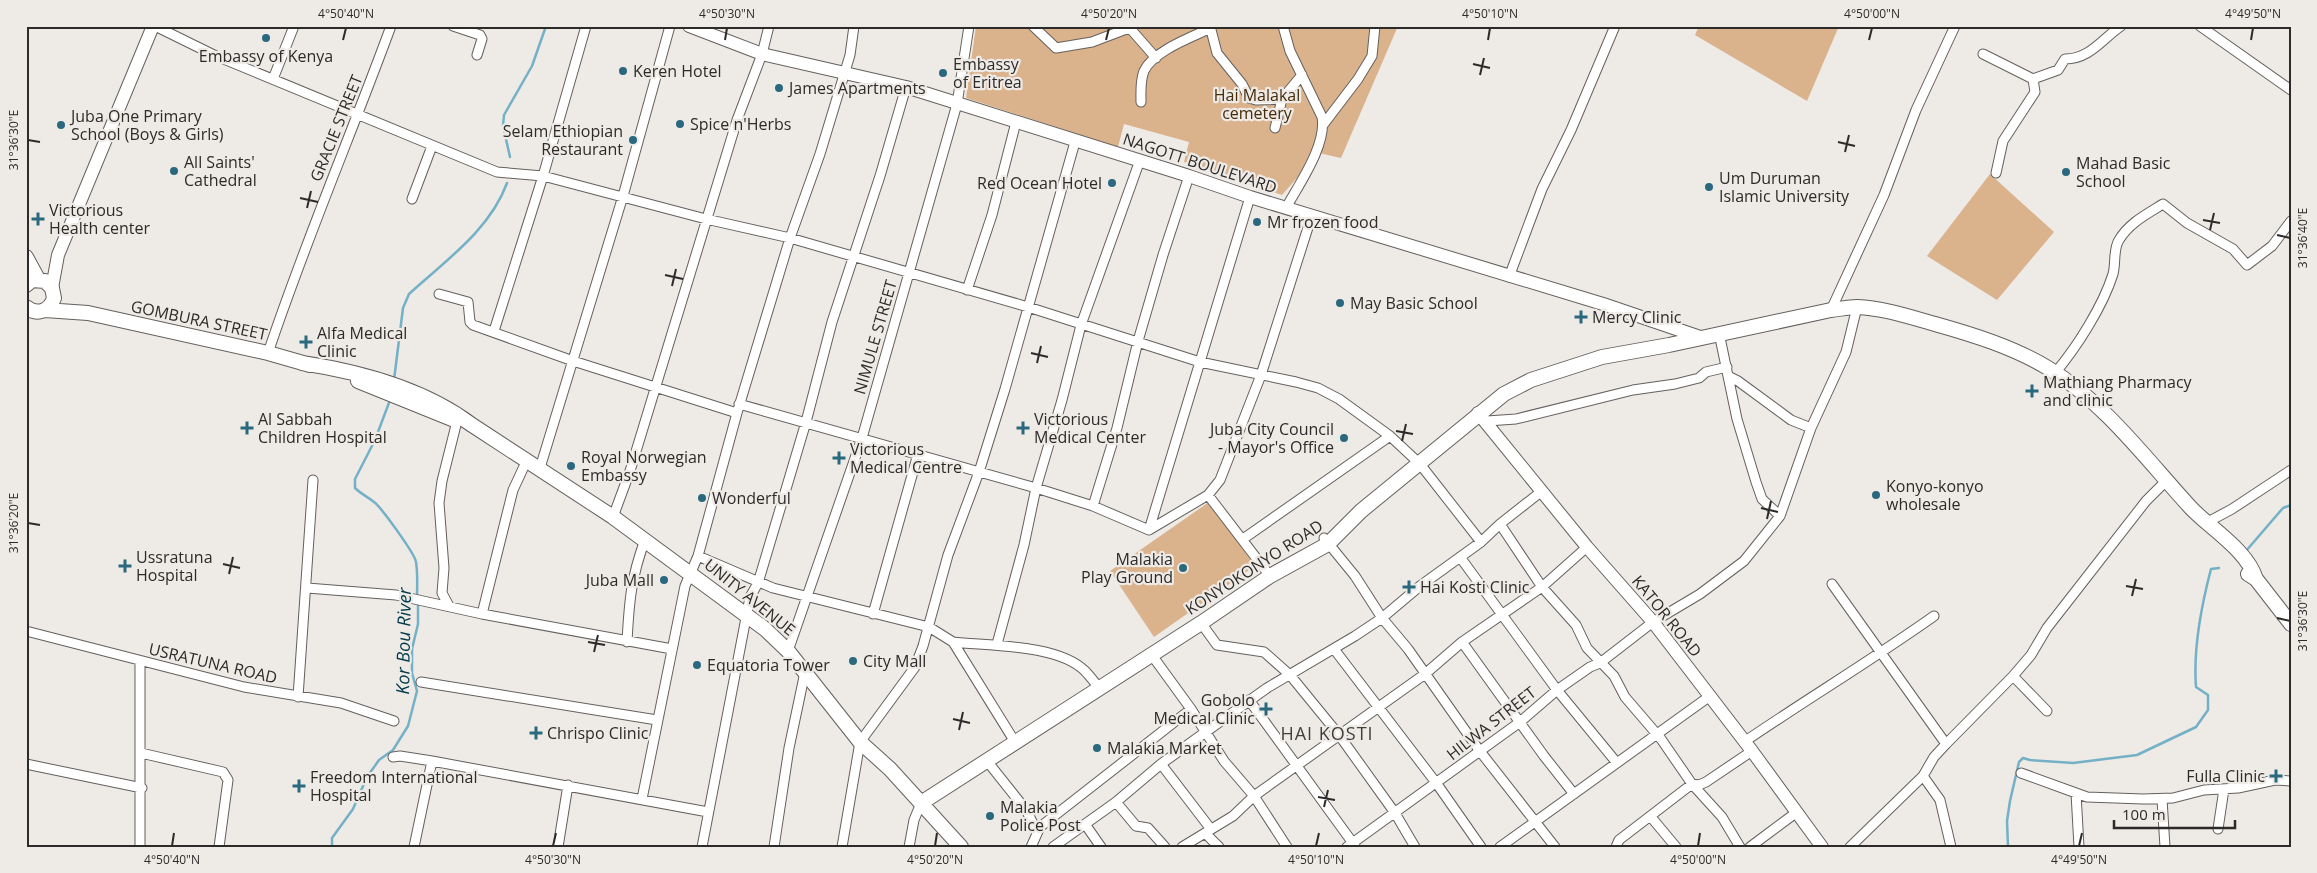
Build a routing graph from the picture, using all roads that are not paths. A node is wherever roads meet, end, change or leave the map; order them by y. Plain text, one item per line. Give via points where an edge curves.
1 (154, 26) edge
2 (294, 26) edge
3 (391, 26) edge
4 (453, 26) edge
5 (586, 26) edge
6 (670, 26) edge
7 (690, 26) edge
8 (769, 26) edge
9 (854, 26) edge
10 (968, 26) edge
11 (1033, 26) edge
12 (1283, 26) edge
13 (1375, 26) edge
14 (1615, 26) edge
15 (1955, 26) edge
16 (2121, 26) edge
17 (2200, 26) edge
18 (1128, 27) edge
19 (1210, 27) edge
20 (762, 54) junction
21 (1983, 54) dead end
22 (478, 55) dead end
23 (1156, 58) junction
24 (843, 73) junction
25 (1302, 75) junction
26 (273, 79) junction
27 (2034, 79) junction
28 (906, 87) junction
29 (2291, 90) edge
30 (1282, 99) junction
31 (1141, 102) dead end
32 (957, 104) junction
33 (358, 115) junction
34 (1016, 122) junction
35 (1323, 125) junction
36 (1276, 128) dead end
37 (1075, 142) junction
38 (432, 146) junction
39 (1140, 160) junction
40 (1996, 172) dead end
41 (543, 176) junction
42 (1190, 176) junction
43 (623, 196) junction
44 (1250, 197) junction
45 (412, 199) dead end
46 (1286, 208) junction
47 (1312, 215) junction
48 (706, 219) junction
49 (2291, 221) edge
50 (790, 238) junction
51 (26, 257) edge
52 (852, 257) junction
53 (909, 273) junction
54 (1509, 276) junction
55 (42, 285) edge
56 (967, 290) junction
57 (439, 294) dead end
58 (1028, 307) junction
59 (1857, 307) junction
60 (1831, 310) junction
61 (33, 312) edge
62 (88, 313) junction
63 (1082, 324) junction
64 (494, 331) junction
65 (1720, 333) junction
66 (1700, 337) junction
67 (1138, 341) junction
68 (268, 353) junction
69 (573, 361) junction
70 (1200, 362) junction
71 (302, 363) junction
72 (1728, 371) junction
73 (2054, 373) junction
74 (1261, 375) junction
75 (656, 388) junction
76 (393, 390) junction
77 (738, 409) junction
78 (1482, 417) junction
79 (457, 421) junction
80 (806, 422) junction
81 (472, 425) junction
82 (1811, 428) junction
83 (1390, 436) junction
84 (862, 438) junction
85 (918, 454) junction
86 (527, 460) junction
87 (1420, 464) junction
88 (540, 468) junction
89 (2291, 470) edge
90 (979, 472) junction
91 (313, 480) dead end
92 (2166, 481) junction
93 (1036, 488) junction
94 (1542, 491) junction
95 (1208, 495) junction
96 (1093, 506) junction
97 (613, 516) junction
98 (1780, 516) junction
99 (1500, 524) junction
100 (2212, 529) junction
101 (1148, 530) junction
102 (1243, 539) junction
103 (645, 540) junction
104 (1326, 541) junction
105 (1481, 542) junction
106 (1587, 547) junction
107 (698, 556) junction
108 (1460, 556) junction
109 (690, 572) junction
110 (1270, 576) junction
111 (758, 583) junction
112 (1832, 584) dead end
113 (1542, 587) junction
114 (307, 588) junction
115 (806, 598) junction
116 (449, 606) junction
117 (1502, 613) junction
118 (482, 614) junction
119 (874, 614) junction
120 (747, 616) junction
121 (1934, 616) dead end
122 (1382, 618) junction
123 (1653, 622) junction
124 (1201, 623) junction
125 (2291, 624) edge
126 (929, 627) junction
127 (26, 631) edge
128 (627, 642) junction
129 (953, 642) junction
130 (1462, 642) junction
131 (997, 644) junction
132 (1334, 649) junction
133 (672, 650) junction
134 (788, 651) junction
135 (1151, 654) junction
136 (1881, 654) junction
137 (140, 661) junction
138 (1600, 663) junction
139 (805, 672) junction
140 (1425, 674) junction
141 (1290, 676) junction
142 (2013, 676) junction
143 (422, 682) dead end
144 (1100, 689) junction
145 (1557, 690) junction
146 (1710, 696) junction
147 (298, 697) junction
148 (1249, 700) junction
149 (1378, 706) junction
150 (1191, 709) junction
151 (2046, 711) dead end
152 (657, 720) junction
153 (394, 721) dead end
154 (1520, 722) junction
155 (1206, 731) junction
156 (1656, 734) junction
157 (1339, 735) junction
158 (860, 742) junction
159 (1015, 742) junction
160 (1946, 744) junction
161 (1748, 747) junction
162 (1479, 750) junction
163 (141, 753) junction
164 (393, 757) dead end
165 (432, 761) junction
166 (987, 761) junction
167 (1617, 763) junction
168 (26, 764) edge
169 (1161, 764) junction
170 (1297, 766) junction
171 (2021, 773) dead end
172 (1923, 776) junction
173 (2291, 781) edge
174 (1437, 784) junction
175 (1692, 784) junction
176 (568, 785) junction
177 (142, 788) junction
178 (2224, 789) junction
179 (2076, 793) junction
180 (1574, 794) junction
181 (1254, 796) junction
182 (642, 799) junction
183 (2162, 799) junction
184 (1116, 802) junction
185 (921, 803) junction
186 (708, 812) junction
187 (1796, 812) junction
188 (1395, 813) junction
189 (1650, 817) junction
190 (1535, 822) junction
191 (1085, 824) junction
192 (2218, 829) dead end
193 (1037, 831) junction
194 (1207, 831) junction
195 (1352, 845) edge
196 (140, 847) edge
197 (219, 847) edge
198 (414, 847) edge
199 (558, 847) edge
200 (702, 847) edge
201 (774, 847) edge
202 (842, 847) edge
203 (909, 847) edge
204 (961, 847) edge
205 (1031, 847) edge
206 (1053, 847) edge
207 (1101, 847) edge
208 (1164, 847) edge
209 (1182, 847) edge
210 (1219, 847) edge
211 (1286, 847) edge
212 (1415, 847) edge
213 (1481, 847) edge
214 (1500, 847) edge
215 (1555, 847) edge
216 (1617, 847) edge
217 (1676, 847) edge
218 (1740, 847) edge
219 (1750, 847) edge
220 (1822, 847) edge
221 (1850, 847) edge
222 (1951, 847) edge
223 (2079, 847) edge
224 (2165, 847) edge

1 - 26 street
1 - 55 street via 58,255
2 - 26 street
3 - 33 street, GRACIE STREET
4 - 22 street via 480,35
5 - 41 street
6 - 43 street
7 - 20 street, NAGOTT BOULEVARD
8 - 20 street
9 - 24 street via 850,55
10 - 32 street, NIMULE STREET
11 - 18 street via 1056,48 1092,42
12 - 25 street via 1290,51
13 - 35 street via 1372,56
14 - 54 street via 1542,189
15 - 60 street via 1916,110 1884,195
16 - 27 street via 2088,54 2065,59 2058,70
17 - 29 street
18 - 23 street
19 - 23 street
19 - 30 street via 1217,53 1235,73 1249,98
20 - 24 street, NAGOTT BOULEVARD
20 - 48 street via 736,120
21 - 27 street
23 - 31 street via 1145,69 1140,84
24 - 28 street, NAGOTT BOULEVARD
24 - 50 street via 813,178
25 - 30 street
25 - 35 street
26 - 33 street
27 - 40 street via 2034,92 2003,141
28 - 32 street, NAGOTT BOULEVARD
28 - 52 street
30 - 36 street
32 - 34 street, NAGOTT BOULEVARD
32 - 53 street, NIMULE STREET
33 - 38 street
33 - 68 street, GRACIE STREET via 301,256
34 - 37 street, NAGOTT BOULEVARD
34 - 56 street via 992,215
35 - 46 street via 1311,163
37 - 39 street, NAGOTT BOULEVARD
37 - 58 street
38 - 41 street via 497,172
38 - 45 street
39 - 42 street, NAGOTT BOULEVARD
39 - 63 street
41 - 43 street
41 - 64 street
42 - 44 street, NAGOTT BOULEVARD
42 - 67 street
43 - 48 street
43 - 69 street
44 - 46 street, NAGOTT BOULEVARD
44 - 70 street
46 - 47 street, NAGOTT BOULEVARD
47 - 54 street, NAGOTT BOULEVARD
47 - 74 street
48 - 50 street
48 - 75 street
49 - 73 street via 2272,246 2247,265 2233,250 2187,223 2163,204 2131,224 2117,241 2113,272 2103,296 2080,337
50 - 52 street
50 - 77 street
51 - 55 main road
52 - 53 street
52 - 80 street
53 - 56 street
53 - 84 street, NIMULE STREET
54 - 66 street, NAGOTT BOULEVARD
55 - 61 main road via 52,303
55 - 62 main road, GOMBURA STREET
56 - 58 street
57 - 64 street via 468,302 472,324
58 - 63 street
58 - 90 street
59 - 60 main road, KONYOKONYO ROAD
59 - 73 main road, KONYOKONYO ROAD via 1907,316 1997,344
59 - 82 street, HILWA STREET via 1839,370
60 - 65 main road, KONYOKONYO ROAD
61 - 62 main road, GOMBURA STREET
62 - 68 main road, GOMBURA STREET
63 - 67 street
63 - 93 street
64 - 69 street
65 - 66 main road, KONYOKONYO ROAD
65 - 72 street
66 - 78 main road, KONYOKONYO ROAD via 1574,364 1504,394
67 - 70 street
67 - 96 street via 1118,428
68 - 71 main road, GOMBURA STREET
69 - 75 street
69 - 88 street
70 - 74 street
70 - 101 street
71 - 76 main road, GOMBURA STREET
71 - 76 main road, GOMBURA STREET via 374,378
72 - 78 street via 1706,372 1699,378 1633,390 1516,419
72 - 82 street via 1791,420
72 - 98 street via 1738,419 1762,499
73 - 92 main road, KONYOKONYO ROAD via 2119,427
74 - 83 street via 1318,388
74 - 95 street via 1220,480
75 - 77 street
75 - 97 street via 629,477
76 - 79 main road, UNITY AVENUE
76 - 81 main road, UNITY AVENUE via 452,410
77 - 80 street
77 - 107 street
78 - 87 main road, KONYOKONYO ROAD
78 - 94 street, KATOR ROAD
79 - 81 main road, UNITY AVENUE
79 - 116 street via 439,503 442,593
80 - 84 street
80 - 111 street
81 - 86 main road, UNITY AVENUE
82 - 98 street, HILWA STREET
83 - 87 street
83 - 102 street
84 - 85 street
84 - 115 street, NIMULE STREET
85 - 90 street
85 - 119 street
86 - 88 main road, UNITY AVENUE
86 - 118 street via 513,490
87 - 104 main road, KONYOKONYO ROAD
87 - 105 street
88 - 97 main road, UNITY AVENUE
89 - 100 street
90 - 93 street
90 - 126 street via 948,555
91 - 114 street
92 - 100 main road, KONYOKONYO ROAD
92 - 142 street via 2146,501
93 - 96 street
93 - 131 street
94 - 99 street
94 - 106 street, KATOR ROAD
95 - 101 street
95 - 102 street
96 - 101 street
97 - 103 main road, UNITY AVENUE
98 - 123 street, HILWA STREET via 1744,561 1700,594
99 - 105 street
99 - 113 street
100 - 125 main road, KONYOKONYO ROAD
102 - 110 street
103 - 109 main road, UNITY AVENUE
103 - 128 street via 630,592
104 - 110 main road, KONYOKONYO ROAD
104 - 122 street via 1355,576
105 - 108 street
106 - 113 street
106 - 123 street, KATOR ROAD
107 - 109 street
107 - 111 street
108 - 117 street
108 - 122 street
109 - 120 main road, UNITY AVENUE
109 - 133 street
110 - 124 main road, KONYOKONYO ROAD
111 - 115 street
111 - 120 street via 750,597
112 - 136 street
113 - 117 street
113 - 138 street via 1576,625 1587,648
114 - 116 street via 396,595
114 - 147 street
115 - 119 street
115 - 134 street, NIMULE STREET
116 - 118 street
117 - 130 street
117 - 145 street
118 - 128 street
119 - 126 street
120 - 134 main road, UNITY AVENUE
120 - 186 street
121 - 136 street
122 - 132 street
122 - 140 street
123 - 138 street, HILWA STREET
123 - 146 street, KATOR ROAD
124 - 135 main road, KONYOKONYO ROAD
124 - 141 street via 1217,645 1264,652
126 - 129 street
126 - 158 street via 915,667
127 - 137 street, USRATUNA ROAD
128 - 133 street
129 - 131 street
129 - 159 street
130 - 140 street
130 - 154 street
131 - 144 street via 1050,654 1068,661 1084,670
132 - 141 street
132 - 149 street
133 - 152 street
134 - 139 main road, UNITY AVENUE
135 - 144 main road, KONYOKONYO ROAD
135 - 150 street
136 - 160 street
136 - 161 street via 1804,701
137 - 147 street, USRATUNA ROAD
137 - 163 street
138 - 145 street, HILWA STREET
138 - 156 street via 1614,676 1625,697
139 - 158 main road, UNITY AVENUE
139 - 201 street
140 - 149 street
140 - 162 street
141 - 148 street
141 - 157 street
142 - 151 street
142 - 160 street
143 - 152 street
144 - 159 main road, KONYOKONYO ROAD
145 - 154 street, HILWA STREET
145 - 167 street
146 - 156 street
146 - 161 street, KATOR ROAD
147 - 153 street, USRATUNA ROAD via 341,703
148 - 155 street
148 - 170 street
149 - 157 street
149 - 174 street
150 - 155 street
150 - 193 street
152 - 182 street
154 - 162 street, HILWA STREET
154 - 180 street
155 - 169 street
155 - 181 street via 1224,761
156 - 167 street
156 - 175 street
157 - 170 street
157 - 188 street
158 - 185 main road, UNITY AVENUE
158 - 202 street
159 - 166 main road, KONYOKONYO ROAD
160 - 172 street
161 - 175 street via 1706,782
161 - 187 street, KATOR ROAD
162 - 174 street, HILWA STREET
162 - 190 street
163 - 177 street
163 - 197 street via 223,772 228,780
164 - 165 street
165 - 176 street
165 - 198 street
166 - 185 main road, KONYOKONYO ROAD
166 - 193 street via 1026,810
167 - 180 street
168 - 177 street
169 - 184 street
169 - 194 street
170 - 181 street
170 - 195 street
171 - 179 street
172 - 221 street
172 - 222 street via 1940,800
173 - 178 street via 2275,780
174 - 188 street, HILWA STREET
174 - 213 street
175 - 189 street
175 - 218 street via 1722,817
176 - 182 street
176 - 199 street
177 - 196 street
178 - 183 street
178 - 192 street
179 - 183 street
179 - 223 street
180 - 190 street
181 - 194 street via 1232,816
181 - 211 street
182 - 186 street
183 - 224 street
184 - 191 street
184 - 208 street via 1136,826 1148,828
185 - 203 street
185 - 204 main road, UNITY AVENUE
186 - 200 street
187 - 219 street
187 - 220 street, KATOR ROAD
188 - 195 street, HILWA STREET
188 - 212 street
189 - 216 street via 1619,840
189 - 217 street
190 - 214 street
190 - 215 street
191 - 206 street
191 - 207 street
193 - 205 street
194 - 209 street
194 - 210 street

